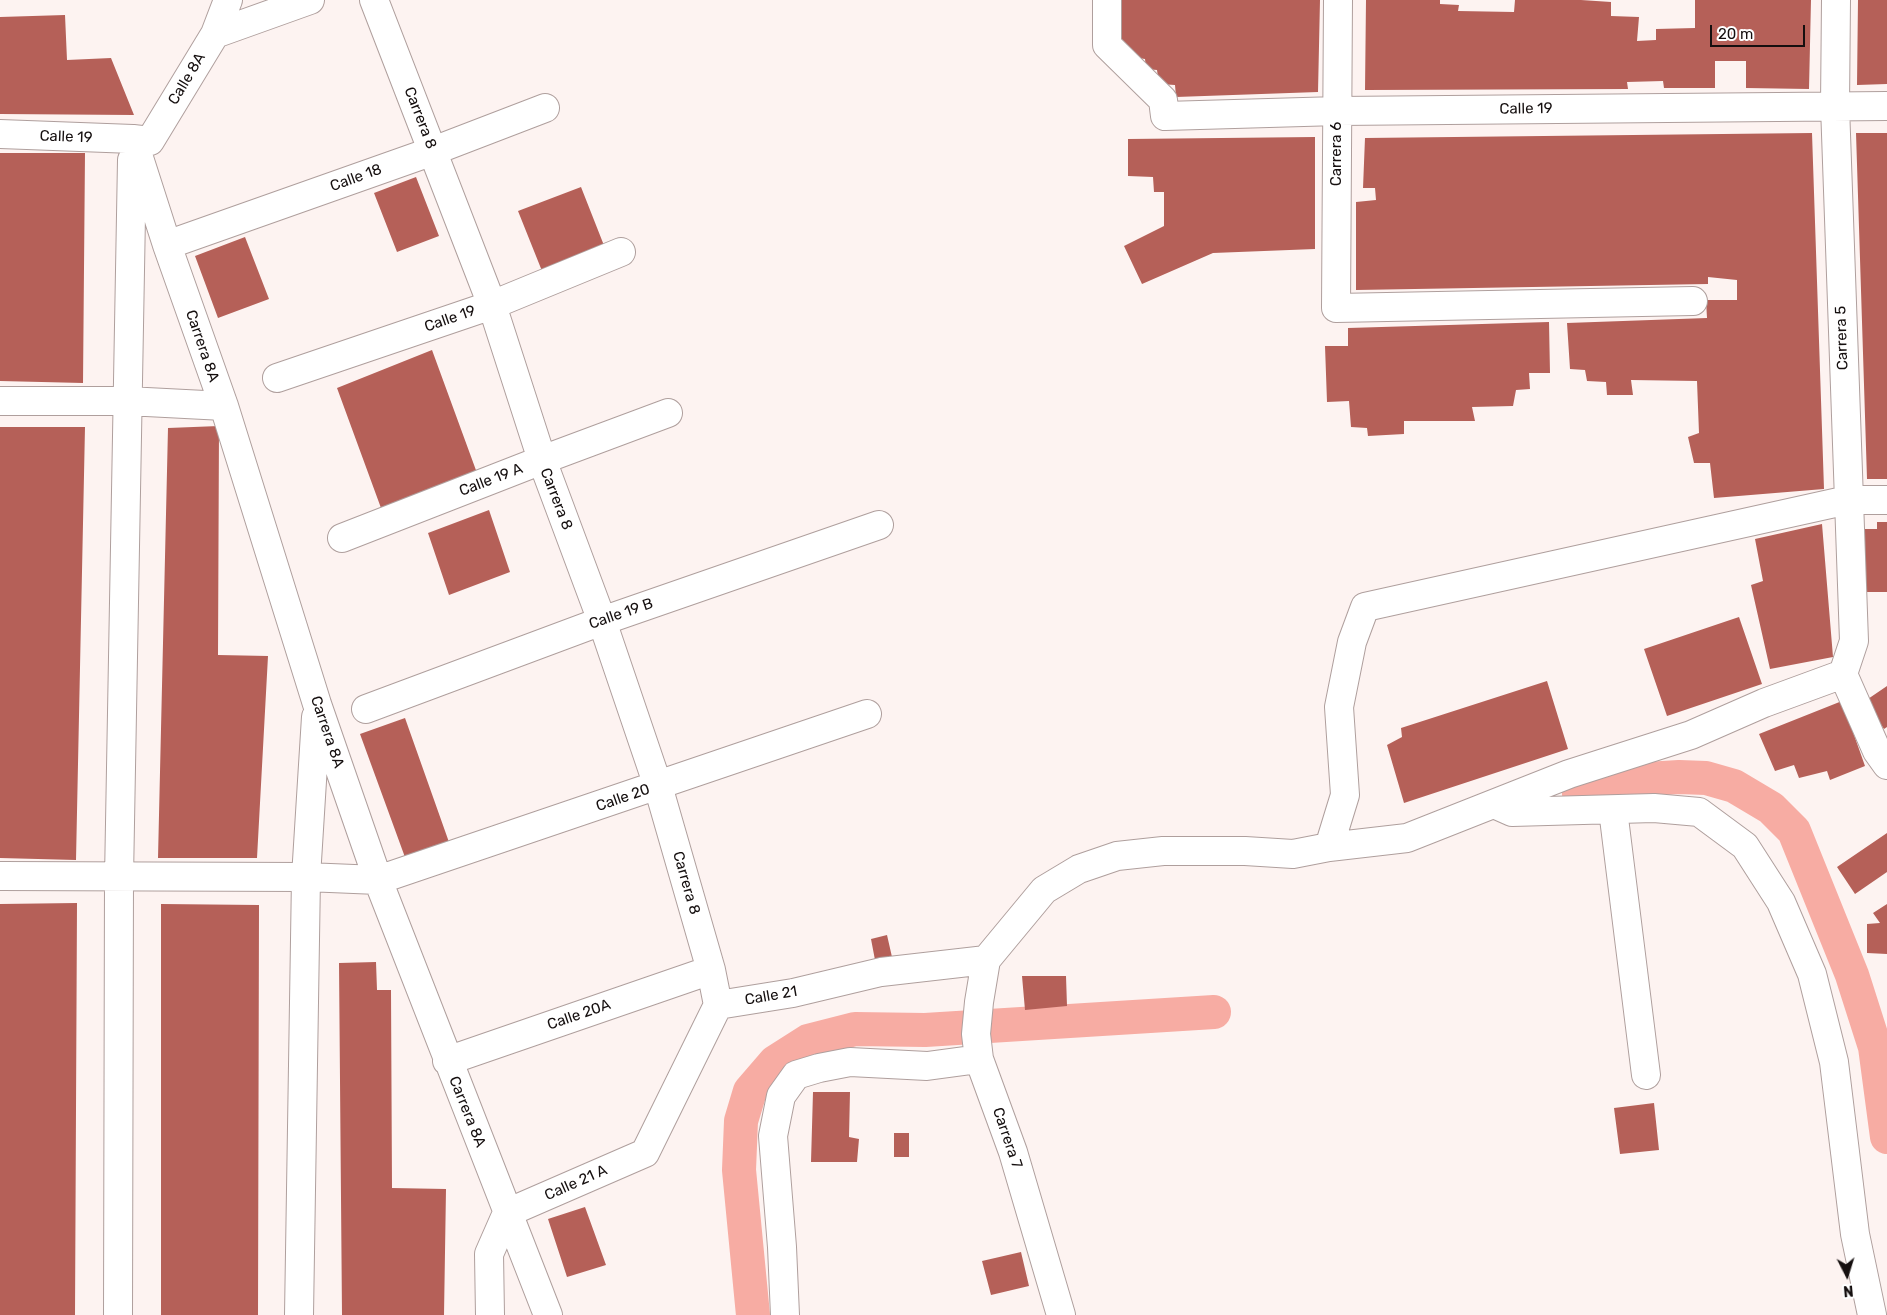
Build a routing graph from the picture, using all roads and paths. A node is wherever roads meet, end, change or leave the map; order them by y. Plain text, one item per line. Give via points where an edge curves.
1 (228, 0) edge
2 (310, 0) edge
3 (374, 0) edge
4 (1107, 0) edge
5 (1338, 0) edge
6 (1836, 0) edge
7 (215, 34) junction
8 (1834, 106) junction
9 (1887, 106) edge
10 (545, 108) dead end
11 (1338, 111) junction
12 (0, 134) edge
13 (133, 139) junction
14 (432, 151) junction
15 (167, 245) junction
16 (621, 252) dead end
17 (1693, 301) dead end
18 (492, 305) junction
19 (277, 378) dead end
20 (0, 401) edge
21 (127, 401) junction
22 (224, 406) junction
23 (668, 413) dead end
24 (542, 460) junction
25 (1848, 500) junction
26 (1887, 500) edge
27 (879, 525) dead end
28 (342, 538) dead end
29 (602, 621) junction
30 (1843, 674) junction
31 (317, 704) junction
32 (366, 710) dead end
33 (867, 714) dead end
34 (1887, 765) edge
35 (658, 786) junction
36 (1494, 804) junction
37 (1613, 810) junction
38 (1329, 847) junction
39 (0, 876) edge
40 (306, 877) junction
41 (119, 878) junction
42 (378, 880) junction
43 (986, 960) junction
44 (711, 970) junction
45 (718, 1005) junction
46 (978, 1046) junction
47 (447, 1060) junction
48 (1646, 1075) dead end
49 (507, 1213) junction
50 (118, 1315) edge
51 (299, 1315) edge
52 (490, 1315) edge
53 (548, 1315) edge
54 (785, 1315) edge
55 (1061, 1315) edge
56 (1872, 1315) edge

1 - 7 street, Calle 8A
2 - 7 street
3 - 14 street, Carrera 8
4 - 11 street, Calle 19 via 1107,45 1163,100 1164,116
5 - 11 street, Carrera 6
6 - 8 street, Carrera 5
7 - 13 street, Calle 8A via 150,141
8 - 9 street, Calle 19
8 - 11 street, Calle 19
8 - 25 street, Carrera 5
10 - 14 street, Calle 18
11 - 17 street, Carrera 6 via 1336,308
12 - 13 street, Calle 19
13 - 15 street, Carrera 8A
13 - 21 street
14 - 15 street, Calle 18
14 - 18 street, Carrera 8
15 - 22 street, Carrera 8A
16 - 18 street, Calle 19
18 - 19 street, Calle 19
18 - 24 street, Carrera 8
20 - 21 street
21 - 22 street
21 - 41 street
22 - 31 street, Carrera 8A
23 - 24 street, Calle 19 A
24 - 28 street, Calle 19 A
24 - 29 street, Carrera 8
25 - 26 street
25 - 30 street, Carrera 5 via 1854,641
25 - 38 street via 1365,607 1352,642 1339,707 1345,795
27 - 29 street, Calle 19 B
29 - 32 street, Calle 19 B
29 - 35 street, Carrera 8
30 - 34 street via 1877,751
30 - 36 street via 1764,703 1691,735 1569,774
31 - 40 street
31 - 42 street, Carrera 8A
33 - 35 street, Calle 20
35 - 42 street, Calle 20
35 - 44 street, Carrera 8
36 - 37 street via 1512,812
36 - 38 street via 1408,838
37 - 48 street
37 - 56 street via 1654,808 1699,812 1745,846 1781,902 1812,974 1834,1062 1855,1234
38 - 43 street via 1293,854 1163,851 1117,856 1079,869 1044,890
39 - 41 street
40 - 41 street
40 - 42 street
40 - 51 street
41 - 50 street
42 - 47 street, Carrera 8A
43 - 45 street, Calle 21 via 881,972 793,993
43 - 46 street, Carrera 7 via 979,1002
44 - 45 street, Carrera 8
44 - 47 street, Calle 20A
45 - 49 street, Calle 21 A via 645,1153
46 - 54 street via 927,1066 850,1062 796,1075 781,1096 773,1136
46 - 55 street, Carrera 7
47 - 49 street, Carrera 8A
49 - 52 street via 489,1254
49 - 53 street, Carrera 8A

